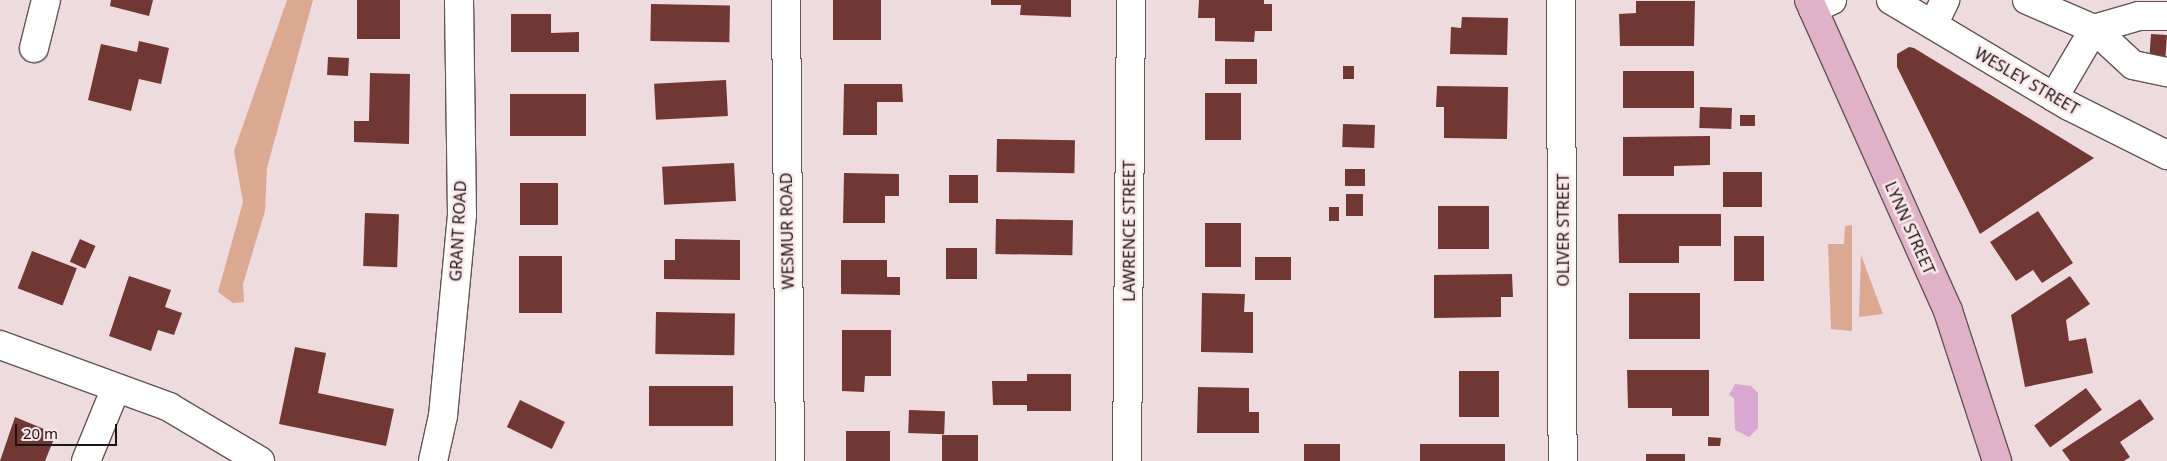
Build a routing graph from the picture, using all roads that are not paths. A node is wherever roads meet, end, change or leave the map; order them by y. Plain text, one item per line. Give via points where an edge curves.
1 (46, 0) edge
2 (459, 0) edge
3 (786, 0) edge
4 (1131, 0) edge
5 (1561, 0) edge
6 (1891, 0) edge
7 (1946, 0) edge
8 (2027, 0) edge
9 (1818, 3) edge
10 (2167, 16) edge
11 (1932, 25) junction
12 (2094, 29) junction
13 (34, 48) dead end
14 (2167, 72) edge
15 (2054, 97) junction
16 (2167, 155) edge
17 (0, 346) edge
18 (116, 388) junction
19 (86, 461) edge
20 (260, 461) edge
21 (433, 461) edge
22 (790, 461) edge
23 (1127, 461) edge
24 (1564, 461) edge
25 (1997, 461) edge

1 - 13 street
2 - 21 street, GRANT ROAD via 462,215 443,416
3 - 22 street, WESMUR ROAD
4 - 23 street, LAWRENCE STREET
5 - 24 street, OLIVER STREET
6 - 11 street, WESLEY STREET
7 - 11 street
8 - 12 street
9 - 25 main road, LYNN STREET via 1948,310
10 - 12 street via 2139,16
11 - 15 street, WESLEY STREET
12 - 14 street via 2133,65
12 - 15 street
15 - 16 street, WESLEY STREET
17 - 18 street
18 - 19 street
18 - 20 street via 169,408

